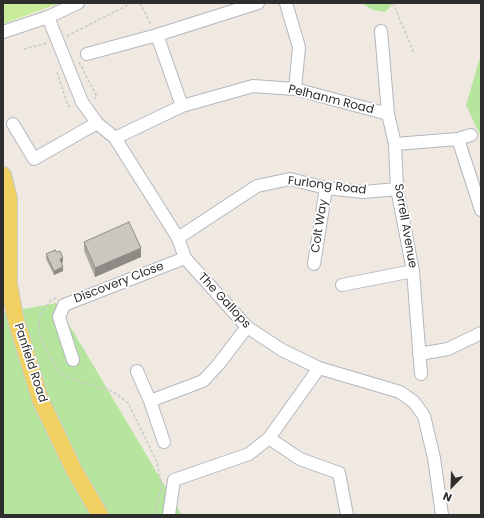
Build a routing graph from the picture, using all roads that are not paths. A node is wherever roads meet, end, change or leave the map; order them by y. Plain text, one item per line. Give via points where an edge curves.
1 (78, 3) edge
2 (258, 3) edge
3 (286, 3) edge
4 (48, 17) junction
5 (381, 31) dead end
6 (3, 32) edge
7 (157, 35) junction
8 (87, 54) dead end
9 (295, 89) junction
10 (182, 106) junction
11 (388, 114) junction
12 (97, 123) junction
13 (13, 124) dead end
14 (471, 135) dead end
15 (115, 138) junction
16 (458, 139) junction
17 (395, 144) junction
18 (3, 175) edge
19 (326, 188) junction
20 (397, 189) junction
21 (481, 210) edge
22 (178, 238) junction
23 (185, 258) junction
24 (314, 264) dead end
25 (413, 271) junction
26 (342, 285) dead end
27 (247, 327) junction
28 (481, 333) edge
29 (419, 354) junction
30 (73, 360) dead end
31 (319, 368) junction
32 (137, 371) dead end
33 (421, 374) dead end
34 (150, 400) junction
35 (269, 438) junction
36 (164, 442) dead end
37 (100, 515) edge
38 (169, 515) edge
39 (347, 515) edge
40 (442, 515) edge

1 - 4 street
2 - 7 street
3 - 9 street via 300,47
4 - 6 street
4 - 12 street, The Gallops via 82,102
5 - 11 street, Sorrell Avenue
7 - 8 street
7 - 10 street
9 - 10 street, Pelhanm Road via 253,86
9 - 11 street, Pelhanm Road
10 - 15 street, Pelhanm Road
11 - 17 street, Sorrell Avenue
12 - 13 street via 34,159
12 - 15 street, The Gallops
14 - 16 street
15 - 22 street, The Gallops
16 - 17 street
16 - 21 street
17 - 20 street, Sorrell Avenue
18 - 37 main road, Panfield Road via 9,199 9,284 15,317 40,399 74,470
19 - 20 street, Furlong Road via 363,192
19 - 22 street, Furlong Road via 290,179 257,186
19 - 24 street, Colt Way
20 - 25 street, Sorrell Avenue
22 - 23 street, The Gallops
23 - 27 street, The Gallops
23 - 30 street, Discovery Close via 64,305 59,317
25 - 26 street
25 - 29 street, Sorrell Avenue
27 - 31 street, The Gallops via 282,350
27 - 34 street via 203,381
28 - 29 street via 448,349
29 - 33 street, Sorrell Avenue
31 - 35 street
31 - 40 street, The Gallops via 400,392 414,402 424,416
32 - 34 street
34 - 36 street
35 - 38 street via 249,454 174,480
35 - 39 street via 300,459 339,473

